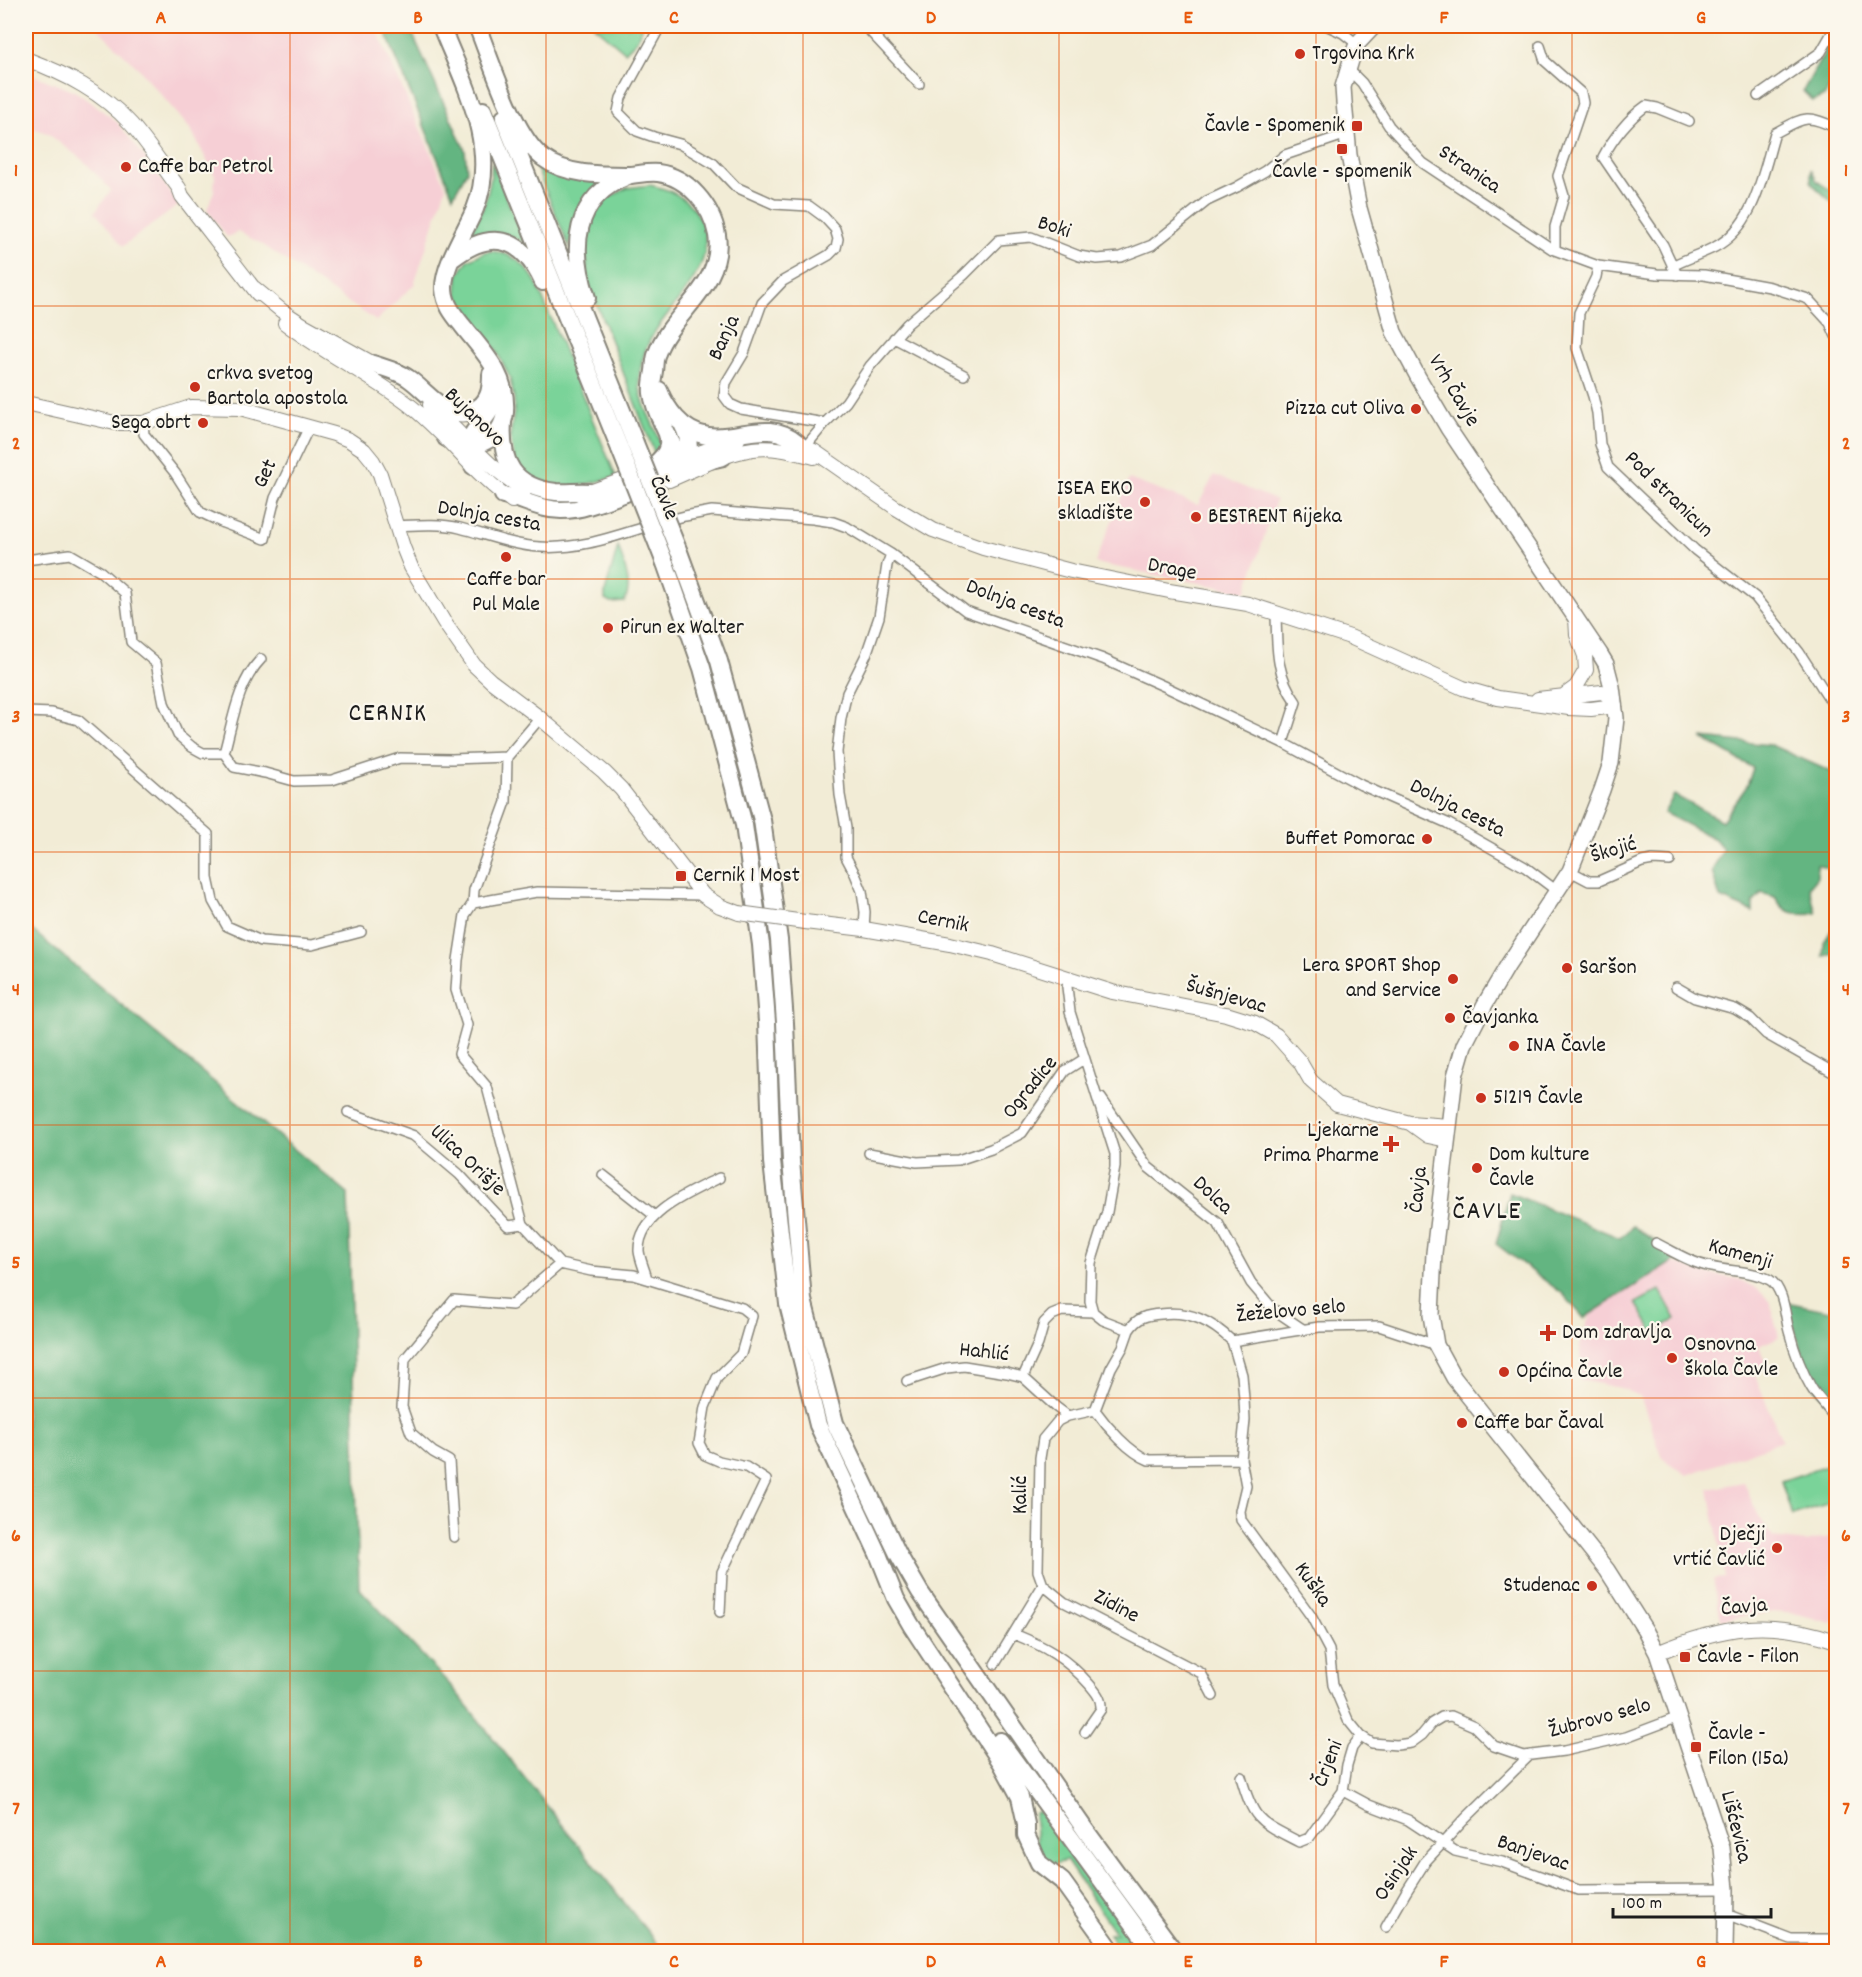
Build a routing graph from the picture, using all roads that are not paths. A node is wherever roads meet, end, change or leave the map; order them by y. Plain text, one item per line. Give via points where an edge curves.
1 (441, 26) edge
2 (450, 26) edge
3 (467, 26) edge
4 (477, 26) edge
5 (658, 26) edge
6 (865, 26) edge
7 (1228, 26) edge
8 (1234, 26) edge
9 (1328, 26) edge
10 (1374, 26) edge
11 (1836, 26) edge
12 (1357, 44) junction
13 (1540, 46) dead end
14 (26, 59) edge
15 (1348, 69) junction
16 (919, 84) dead end
17 (1758, 96) dead end
18 (1689, 121) dead end
19 (1836, 128) edge
20 (1347, 134) junction
21 (634, 175) junction
22 (1555, 250) junction
23 (452, 259) junction
24 (1598, 266) junction
25 (1674, 270) junction
26 (254, 288) junction
27 (1836, 336) edge
28 (894, 338) junction
29 (478, 346) junction
30 (373, 364) junction
31 (654, 369) junction
32 (491, 374) junction
33 (964, 375) dead end
34 (26, 403) edge
35 (503, 422) junction
36 (143, 423) junction
37 (825, 423) junction
38 (682, 424) junction
39 (309, 427) junction
40 (666, 430) junction
41 (446, 438) junction
42 (469, 444) junction
43 (802, 445) junction
44 (627, 446) junction
45 (723, 457) junction
46 (685, 458) junction
47 (825, 459) junction
48 (472, 466) junction
49 (650, 470) junction
50 (660, 484) joint
51 (589, 492) junction
52 (503, 495) junction
53 (396, 526) junction
54 (891, 554) junction
55 (26, 560) edge
56 (1276, 612) junction
57 (1576, 618) junction
58 (261, 659) dead end
59 (1563, 697) junction
60 (1522, 701) junction
61 (1615, 703) junction
62 (1836, 709) edge
63 (26, 712) edge
64 (540, 718) junction
65 (1283, 743) junction
66 (224, 753) junction
67 (507, 757) junction
68 (1670, 861) dead end
69 (1570, 871) junction
70 (1557, 891) junction
71 (703, 895) junction
72 (473, 903) junction
73 (864, 930) junction
74 (361, 932) dead end
75 (1069, 979) junction
76 (1676, 987) dead end
77 (1084, 1059) junction
78 (1836, 1074) edge
79 (1094, 1088) junction
80 (348, 1112) dead end
81 (1448, 1133) junction
82 (868, 1153) dead end
83 (603, 1175) dead end
84 (719, 1178) dead end
85 (655, 1216) junction
86 (523, 1224) junction
87 (1656, 1243) dead end
88 (560, 1264) junction
89 (647, 1279) junction
90 (1093, 1312) junction
91 (1130, 1330) junction
92 (1304, 1330) junction
93 (1232, 1341) junction
94 (1436, 1345) junction
95 (1023, 1377) junction
96 (907, 1381) dead end
97 (1095, 1410) junction
98 (1068, 1416) junction
99 (1836, 1420) edge
100 (1241, 1459) junction
101 (454, 1537) dead end
102 (878, 1554) junction
103 (1044, 1585) junction
104 (720, 1612) dead end
105 (1014, 1634) junction
106 (1836, 1641) edge
107 (1657, 1653) junction
108 (995, 1664) dead end
109 (1214, 1696) dead end
110 (1678, 1717) junction
111 (1011, 1724) junction
112 (1085, 1732) dead end
113 (1361, 1736) junction
114 (1530, 1755) junction
115 (1241, 1777) dead end
116 (1343, 1791) junction
117 (1443, 1843) junction
118 (1726, 1889) junction
119 (1726, 1914) junction
120 (1386, 1927) dead end
121 (1836, 1939) edge
122 (1113, 1952) edge
123 (1154, 1952) edge
124 (1175, 1952) edge
125 (1186, 1952) edge
126 (1725, 1952) edge

1 - 23 highway via 479,128 484,163 479,198
2 - 44 highway
3 - 44 highway
4 - 21 highway via 516,122 540,156 556,166 580,172
5 - 37 street, Banja via 621,98 618,112 638,131 680,144 714,164 736,187 774,204 809,206 834,229 836,248 783,281 762,303 744,354 726,383 724,396 741,409
6 - 16 street
7 - 8 street
9 - 12 street
10 - 12 main road
11 - 17 street via 1821,52
12 - 15 main road, Vrh Čavje
13 - 22 street via 1545,61 1581,93 1583,103 1558,176 1564,196 1555,227
14 - 26 main road, Bujanovo via 79,82 117,110
15 - 20 main road, Vrh Čavje via 1343,87
15 - 22 street, Stranica via 1362,83 1389,126 1423,164
18 - 25 street via 1646,106 1609,145 1603,157 1663,245
19 - 25 street via 1819,119 1803,118 1775,133 1759,186 1736,232
20 - 28 street, Boki via 1285,155 1265,171 1207,201 1152,244 1121,257 1078,256 1032,237 999,240
20 - 57 main road, Vrh Čavje via 1359,208 1401,347 1448,428
21 - 31 highway via 659,174 687,186 706,207 717,237 711,273 662,343
21 - 44 highway via 601,191 590,204 582,219 578,259
22 - 24 street, Stranica
23 - 29 highway via 444,280 447,302
23 - 44 highway via 480,243 500,240 519,248 530,260
24 - 25 street, Stranica via 1657,274
24 - 62 street, Pod stranicun via 1579,313 1576,333 1608,467 1695,550 1755,597 1799,652
25 - 27 street, Stranica via 1760,285 1808,299 1830,323
26 - 30 main road, Bujanovo via 302,324
26 - 41 main road, Bujanovo via 277,318 407,403
28 - 33 street
28 - 37 street, Boki via 846,402
29 - 32 highway
29 - 35 highway via 503,384
30 - 32 highway via 409,378 443,408 457,414 476,409 485,401
30 - 42 main road, Bujanovo via 420,396
31 - 38 highway via 661,396
31 - 40 highway via 652,393
32 - 42 highway via 496,387 493,405
34 - 36 main road via 115,423
35 - 42 highway via 489,440
35 - 51 highway via 501,441 506,458 521,480 543,489
36 - 39 main road via 191,407 225,407
36 - 39 street, Get via 144,434 200,512 265,539 275,498
37 - 43 street, Boki
38 - 43 highway via 709,437 767,430 787,434
38 - 46 highway via 689,443
39 - 53 main road via 349,440 364,450 380,474
40 - 46 highway via 674,448
40 - 49 highway via 669,448
41 - 42 highway
41 - 48 main road, Bujanovo
42 - 48 highway
42 - 51 main road, Bujanovo via 526,491 564,498
43 - 46 main road, Drage via 770,435 748,436
43 - 47 main road, Drage
44 - 102 highway, Čavle, bridge via 702,668 744,825 761,945 772,1162 788,1304 818,1425
44 - 111 highway, Čavle, bridge via 681,551 719,661 762,820 779,940 803,1300 835,1424 920,1592
45 - 46 highway via 701,462
45 - 47 main road, Drage via 764,449
45 - 50 main road, Drage
46 - 49 main road, Bujanovo
46 - 52 highway via 683,465 671,473 579,508 543,508
47 - 56 main road, Drage via 924,524 983,548 1071,571
48 - 52 main road, Bujanovo
49 - 51 main road, Bujanovo
50 - 52 main road, Bujanovo via 606,506 564,516 535,512
53 - 54 street, Dolnja cesta via 437,525 509,543 565,548 685,516 712,511 742,512 833,522
53 - 64 main road via 411,567 467,656 491,681
54 - 65 street, Dolnja cesta via 966,611 1107,660
54 - 73 street via 879,617 847,693 837,752 846,857 862,891
55 - 66 street via 70,554 101,572 125,593 131,642 156,663 164,704 178,735 203,753
56 - 60 main road, Drage via 1350,637 1463,687
56 - 65 street via 1279,667 1296,702
57 - 59 main road via 1586,670 1576,687
57 - 61 main road, Vrh Čavje via 1606,664
58 - 66 street via 249,671 239,695
59 - 60 main road, Drage
59 - 61 main road, Drage via 1602,692
60 - 61 main road, Drage via 1592,709
61 - 69 main road, Čavja via 1611,763
63 - 74 street via 78,720 207,834 208,878 213,901 227,926 261,941 312,945
64 - 67 street
64 - 71 main road via 621,789
65 - 70 street, Dolnja cesta via 1361,785 1447,823 1525,867
66 - 67 street via 234,767 294,781 332,780 400,758
67 - 72 street via 506,802 474,890
68 - 69 street, Škojić via 1642,862 1599,881 1589,881
69 - 70 main road, Čavja
70 - 81 main road, Čavja via 1503,972 1464,1045 1455,1076
71 - 72 street via 537,892
71 - 73 main road, Cernik, bridge via 739,913
72 - 86 street via 465,915 457,972 456,990 467,1025 459,1054 487,1087
73 - 75 main road, Cernik via 992,954
75 - 77 street via 1067,1000
75 - 81 main road, Šušnjevac via 1255,1023 1276,1035 1311,1081 1337,1104 1410,1123 1428,1136
76 - 78 street via 1695,998 1735,1009 1766,1034
77 - 79 street
77 - 82 street, Ogradice via 1065,1071 1022,1133 991,1149 957,1161 927,1162
79 - 90 street via 1115,1154 1115,1167 1107,1212 1090,1263
79 - 92 street, Dolca via 1149,1167 1218,1223 1251,1283 1274,1309
80 - 86 street, Ulica Orišje via 414,1136 459,1174 508,1226
81 - 94 main road, Čavja via 1434,1254 1431,1315
83 - 85 street
84 - 85 street via 675,1200
85 - 89 street via 644,1232 639,1251
86 - 88 street
87 - 99 street, Kamenji via 1696,1263 1772,1281 1783,1303 1800,1366
88 - 89 street
88 - 101 street via 512,1305 454,1300 405,1359 402,1407 411,1433 449,1461
89 - 104 street via 742,1308 752,1316 741,1354 717,1378 705,1407 699,1443 705,1455 746,1467 766,1480 722,1572
90 - 91 street
90 - 95 street via 1062,1311 1052,1315 1044,1323
91 - 93 street, Žeželovo selo via 1136,1320 1145,1316 1186,1313 1223,1332
91 - 97 street
92 - 93 street, Žeželovo selo
92 - 94 street, Žeželovo selo via 1379,1326
93 - 100 street, Kuška via 1244,1399
94 - 107 main road, Čavja via 1454,1378 1607,1570
95 - 96 street, Hahlić via 964,1366
95 - 98 street
97 - 98 street, Kalić
97 - 100 street via 1139,1457
98 - 103 street, Kalić via 1043,1439 1040,1458 1038,1571
100 - 113 street, Kuška via 1246,1486 1241,1520 1311,1616 1329,1650 1339,1702
102 - 122 highway via 906,1616 1020,1797 1026,1835 1039,1863 1062,1881
102 - 123 highway via 986,1721
103 - 105 street
103 - 109 street, Zidine via 1064,1602 1201,1673
105 - 108 street
105 - 112 street via 1064,1659 1095,1691 1101,1709
106 - 107 main road, Čavja via 1808,1631 1748,1627 1719,1631
107 - 110 main road, Čavja
110 - 114 street, Žubrovo selo via 1626,1737
110 - 118 main road, Lišćevica via 1722,1848
111 - 124 highway
111 - 125 highway via 1047,1762
113 - 114 street, Žubrovo selo via 1372,1743 1411,1743 1432,1723 1451,1716 1474,1726 1494,1746
113 - 116 street, Črjeni via 1352,1748
114 - 117 street, Žubrovo selo
115 - 116 street, Črjeni via 1249,1804 1262,1822 1299,1842 1310,1838
116 - 117 street, Banjevac via 1408,1820
117 - 118 street, Banjevac via 1455,1851 1502,1862 1578,1890
117 - 120 street, Osinjak via 1425,1862
118 - 119 main road, Lišćevica
119 - 121 street via 1791,1939
119 - 126 main road, Lišćevica

